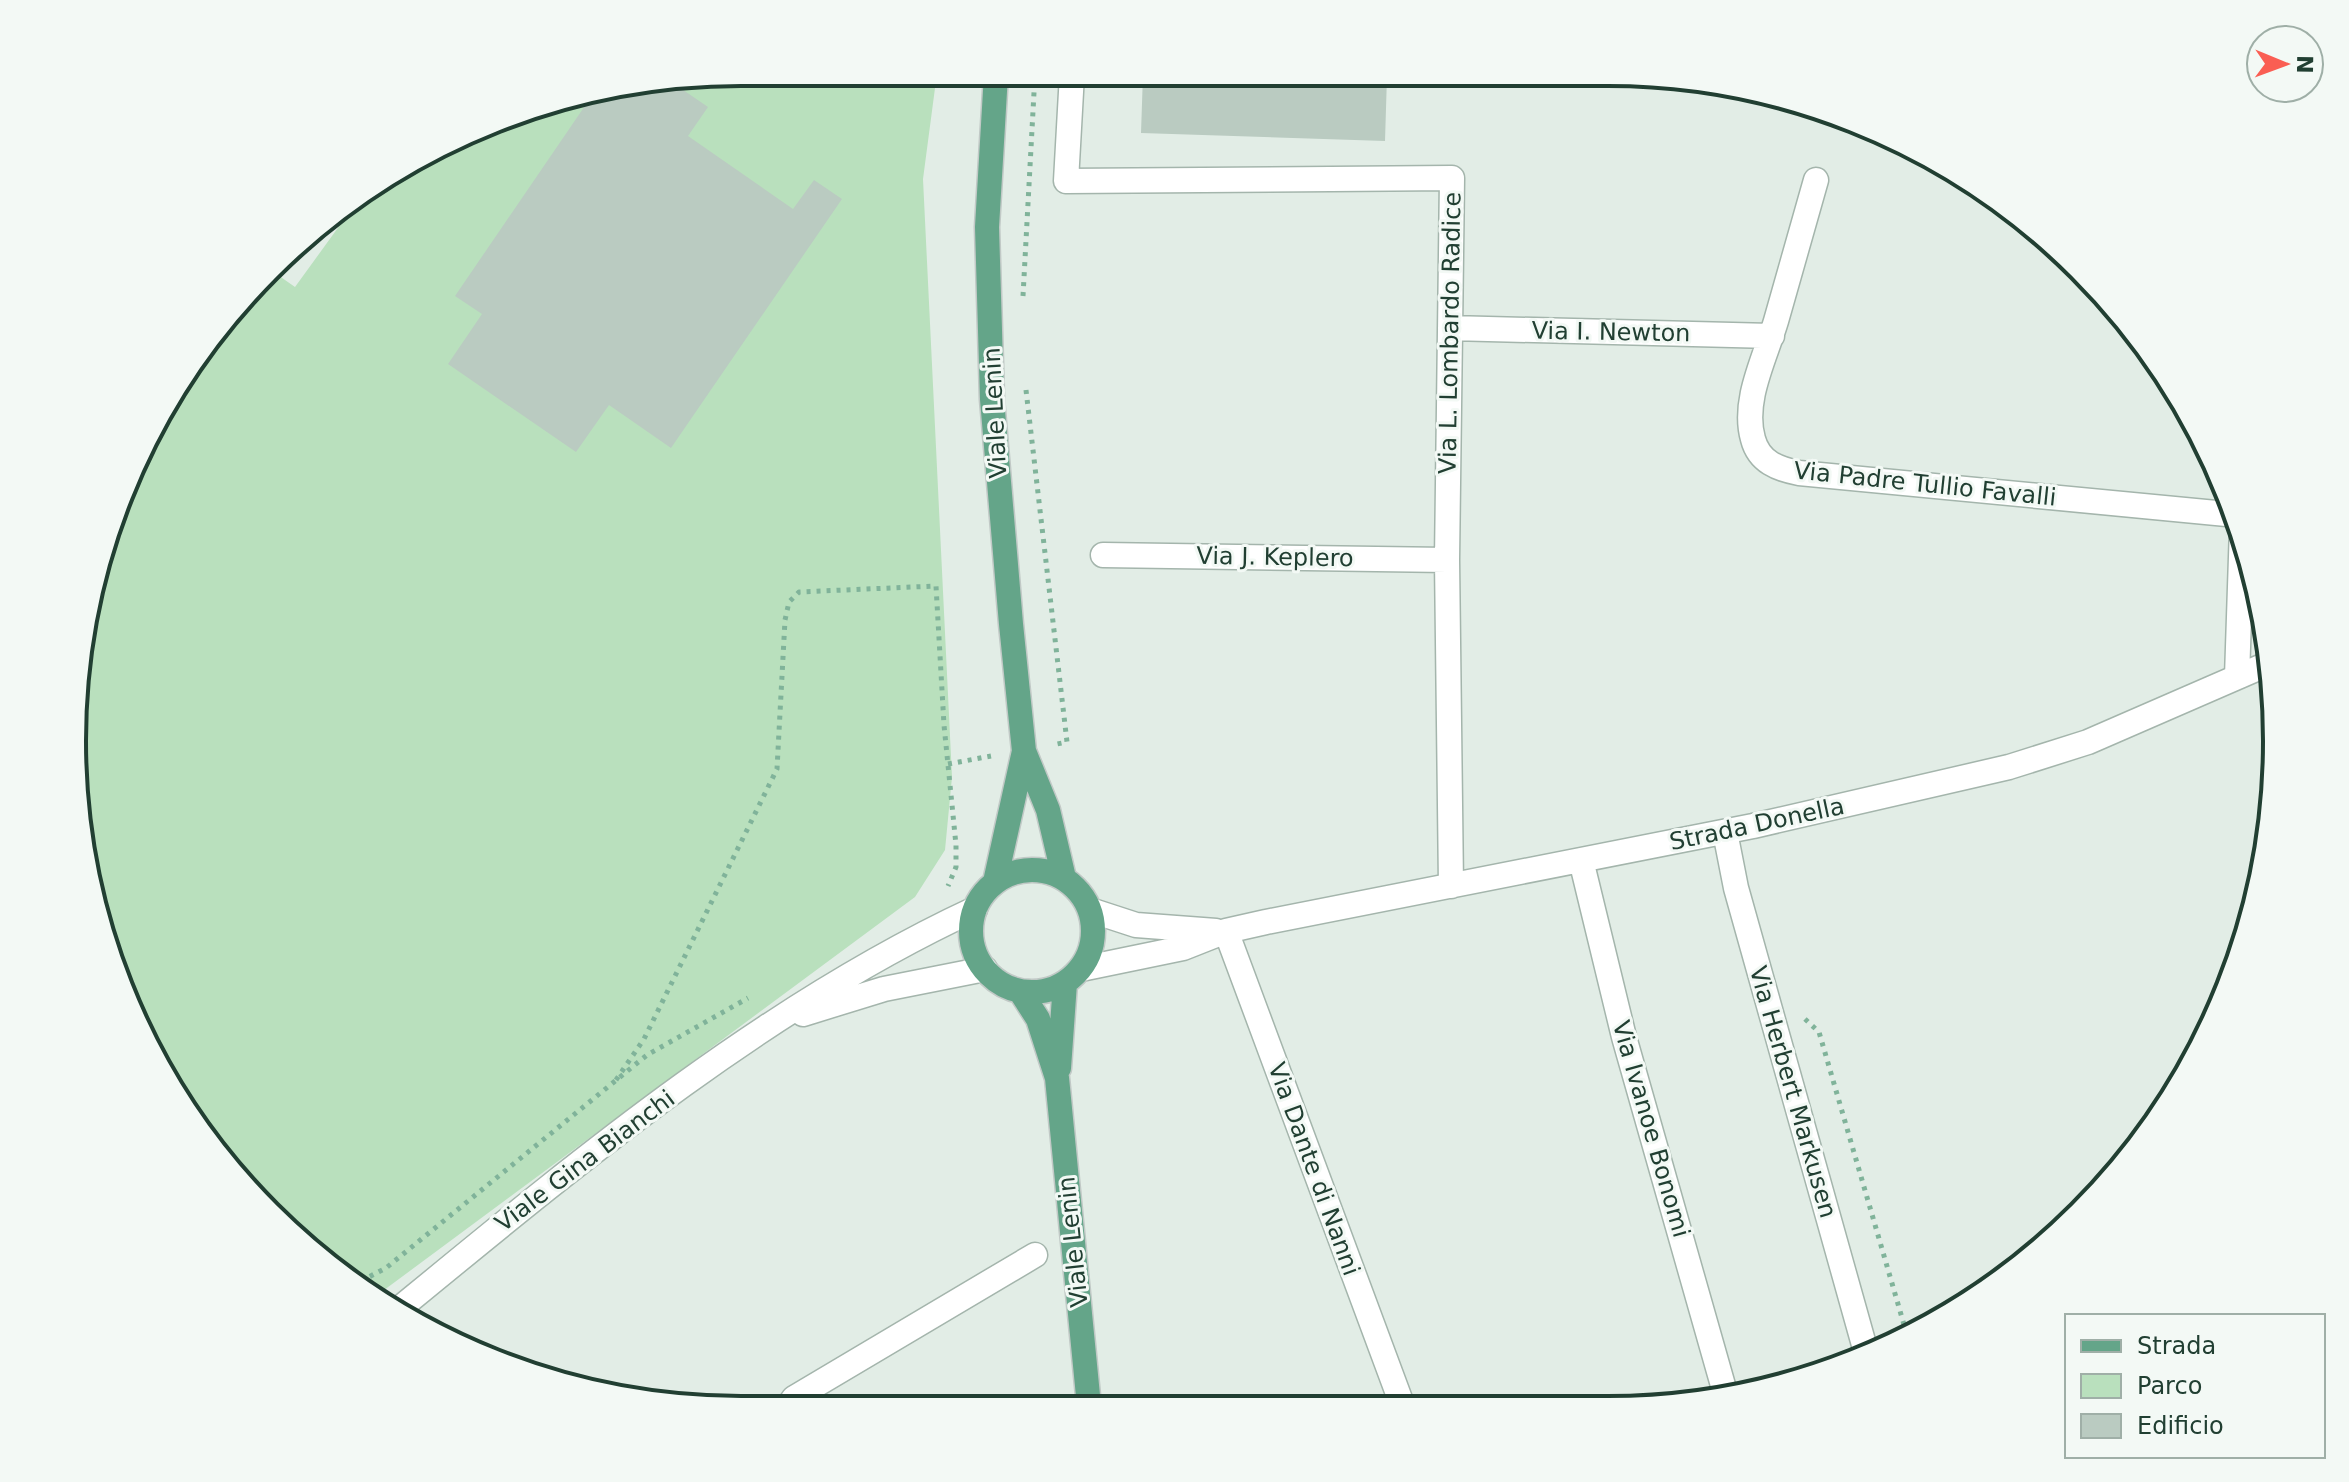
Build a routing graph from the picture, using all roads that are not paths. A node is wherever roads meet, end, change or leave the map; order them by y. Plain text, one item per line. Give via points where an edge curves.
1 (995, 86) edge
2 (1071, 86) edge
3 (1816, 180) dead end
4 (1450, 328) junction
5 (1772, 336) junction
6 (2222, 513) edge
7 (1103, 555) dead end
8 (1447, 560) junction
9 (2241, 570) edge
10 (2258, 668) edge
11 (2237, 677) junction
12 (1024, 751) junction
13 (1725, 832) junction
14 (1581, 860) junction
15 (1064, 878) junction
16 (995, 882) junction
17 (1451, 886) junction
18 (975, 909) junction
19 (1090, 910) junction
20 (1226, 931) junction
21 (985, 969) junction
22 (1073, 976) junction
23 (1020, 991) junction
24 (778, 1021) junction
25 (1057, 1078) junction
26 (1035, 1255) dead end
27 (406, 1304) edge
28 (1864, 1344) edge
29 (1723, 1385) edge
30 (797, 1396) edge
31 (1088, 1396) edge
32 (1399, 1396) edge

1 - 12 main road, Viale Lenin via 987,227 992,399
2 - 4 street, Via L. Lombardo Radice via 1066,181 1452,178
3 - 5 street, Via Padre Tullio Favalli
4 - 5 street, Via I. Newton
4 - 8 street, Via L. Lombardo Radice
5 - 6 street, Via Padre Tullio Favalli via 1749,419 1753,442 1777,468
7 - 8 street, Via J. Keplero
8 - 17 street, Via L. Lombardo Radice
9 - 11 street
10 - 11 street, Strada Donella
11 - 13 street, Strada Donella via 2037,759
12 - 15 main road, Viale Lenin via 1048,810
12 - 16 main road, Viale Lenin
13 - 14 street, Strada Donella
13 - 28 street, Via Herbert Markusen via 1736,888
14 - 17 street, Strada Donella
14 - 29 street, Via Ivanoe Bonomi via 1624,1037
15 - 16 main road via 1029,869
15 - 19 main road, Viale Lenin
16 - 18 main road, Viale Lenin
17 - 20 street, Strada Donella
18 - 21 main road via 972,940
18 - 24 street, Viale Gina Bianchi via 895,946
19 - 20 street via 1160,929
19 - 22 main road, Viale Lenin via 1090,951
20 - 22 street via 1183,948
20 - 32 street, Via Dante di Nanni
21 - 23 main road, Viale Lenin
21 - 24 street via 884,989
22 - 23 main road via 1036,992
22 - 25 main road, Viale Lenin
23 - 25 main road, Viale Lenin via 1038,1019
24 - 27 street, Viale Gina Bianchi via 700,1074
25 - 31 main road, Viale Lenin
26 - 30 street

